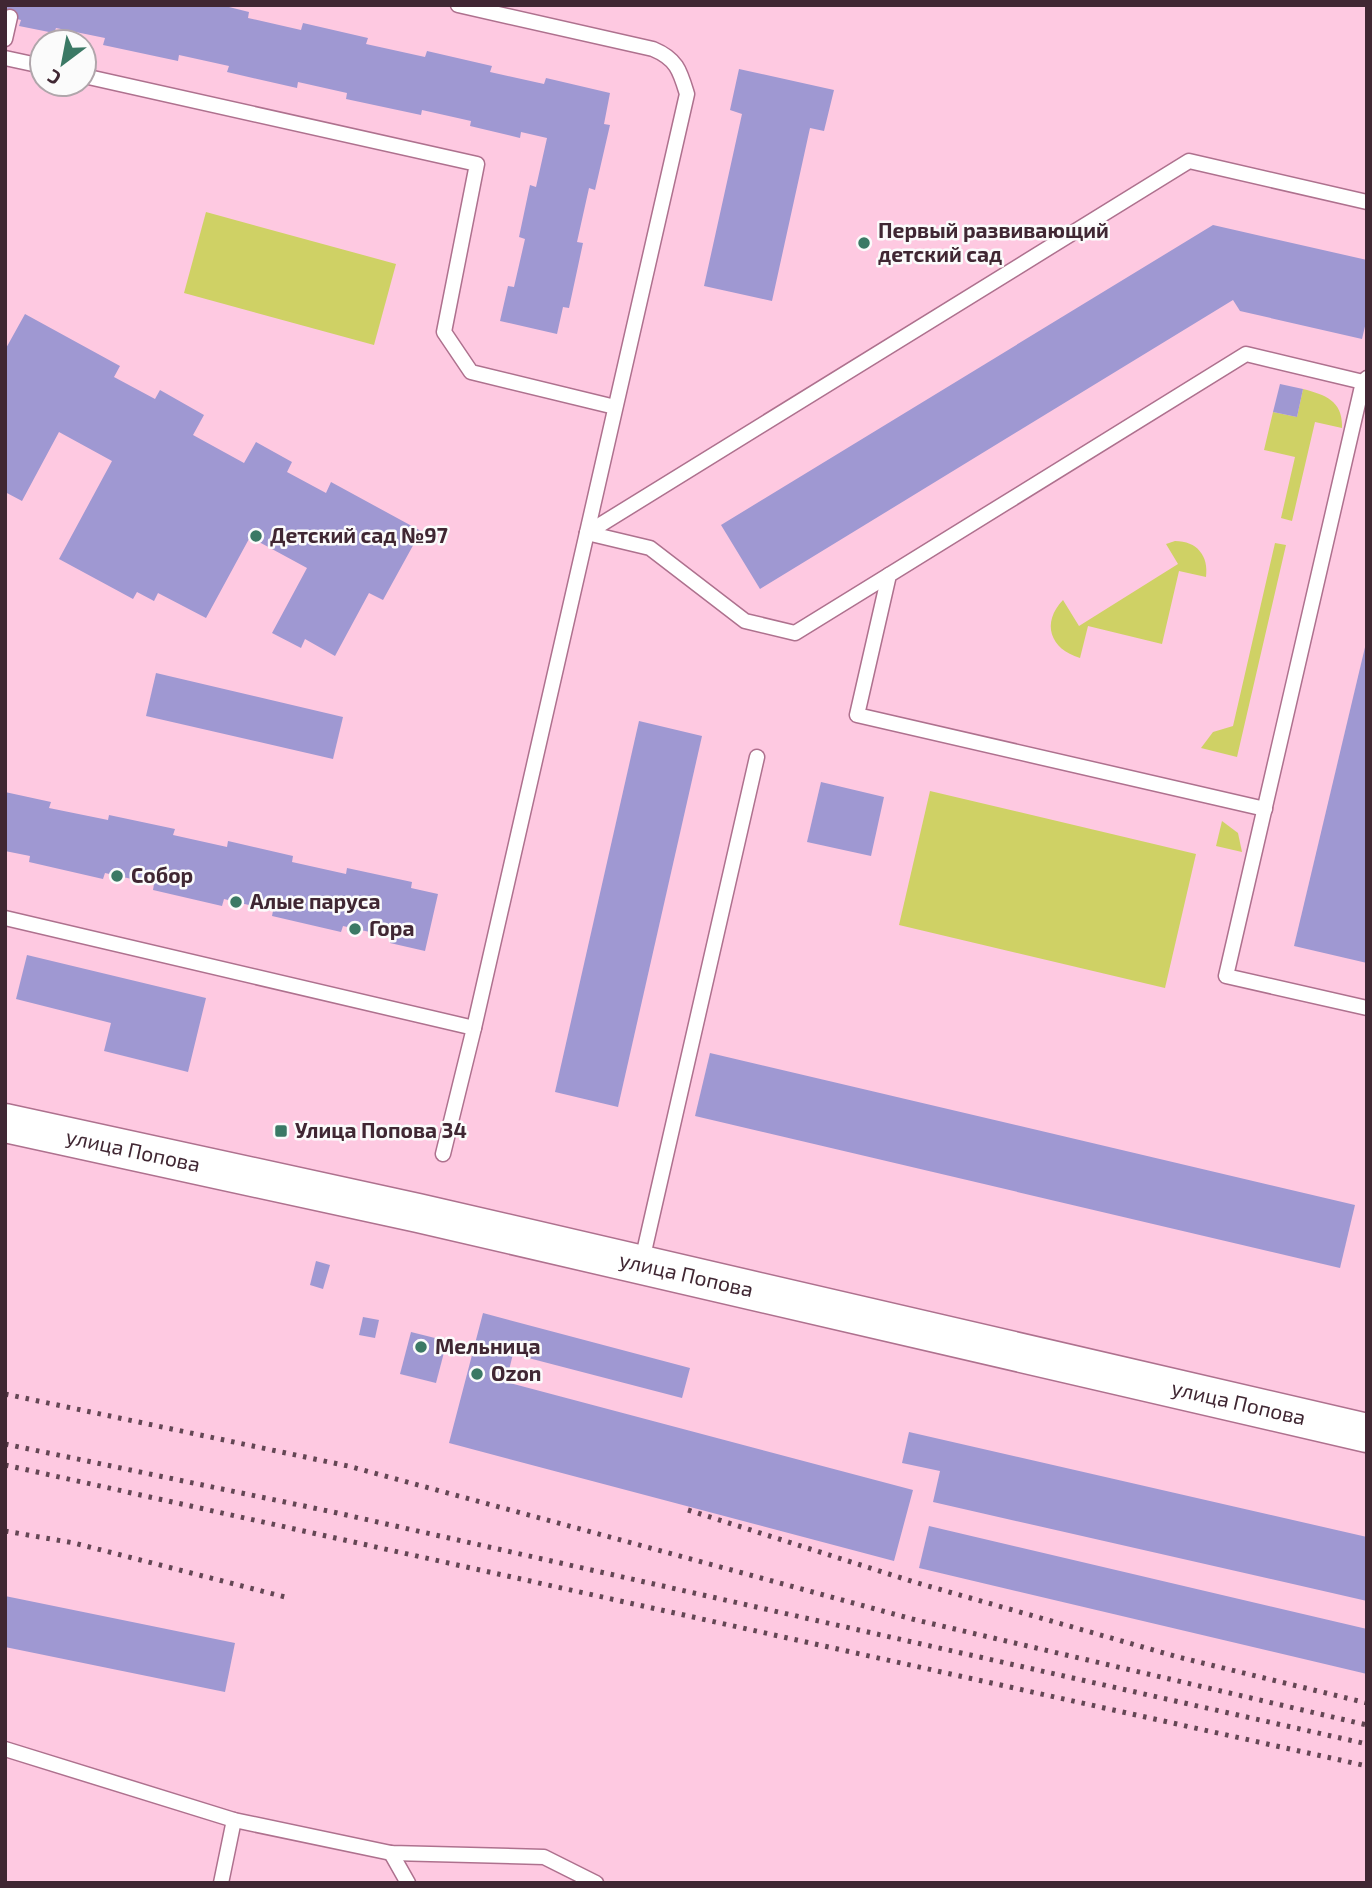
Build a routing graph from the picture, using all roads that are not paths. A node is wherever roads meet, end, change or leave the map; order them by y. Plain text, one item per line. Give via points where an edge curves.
1 (458, 5) edge
2 (10, 17) dead end
3 (5, 38) edge
4 (5, 58) edge
5 (28, 63) edge
6 (98, 79) edge
7 (1367, 202) edge
8 (1365, 380) edge
9 (615, 407) junction
10 (587, 533) junction
11 (889, 575) junction
12 (757, 757) dead end
13 (1265, 809) junction
14 (5, 918) edge
15 (1367, 1008) edge
16 (474, 1028) junction
17 (5, 1123) edge
18 (443, 1153) dead end
19 (641, 1265) junction
20 (1366, 1428) edge
21 (5, 1749) edge
22 (234, 1820) junction
23 (391, 1853) junction
24 (221, 1883) edge
25 (408, 1883) edge
26 (596, 1883) edge

1 - 9 lane via 653,49 668,55 680,70 687,94
2 - 3 lane
4 - 5 lane
6 - 9 lane via 477,164 444,332 471,372
7 - 10 lane via 1189,161
8 - 11 lane via 1246,354
8 - 13 lane
9 - 10 lane
10 - 11 lane via 650,548 745,621 795,633
10 - 16 lane
11 - 13 lane via 857,715
12 - 19 lane
13 - 15 lane via 1226,976
14 - 16 lane
16 - 18 lane
17 - 19 street, улица Попова
19 - 20 street, улица Попова
21 - 22 lane
22 - 23 lane
22 - 24 lane
23 - 25 lane
23 - 26 lane via 544,1857

